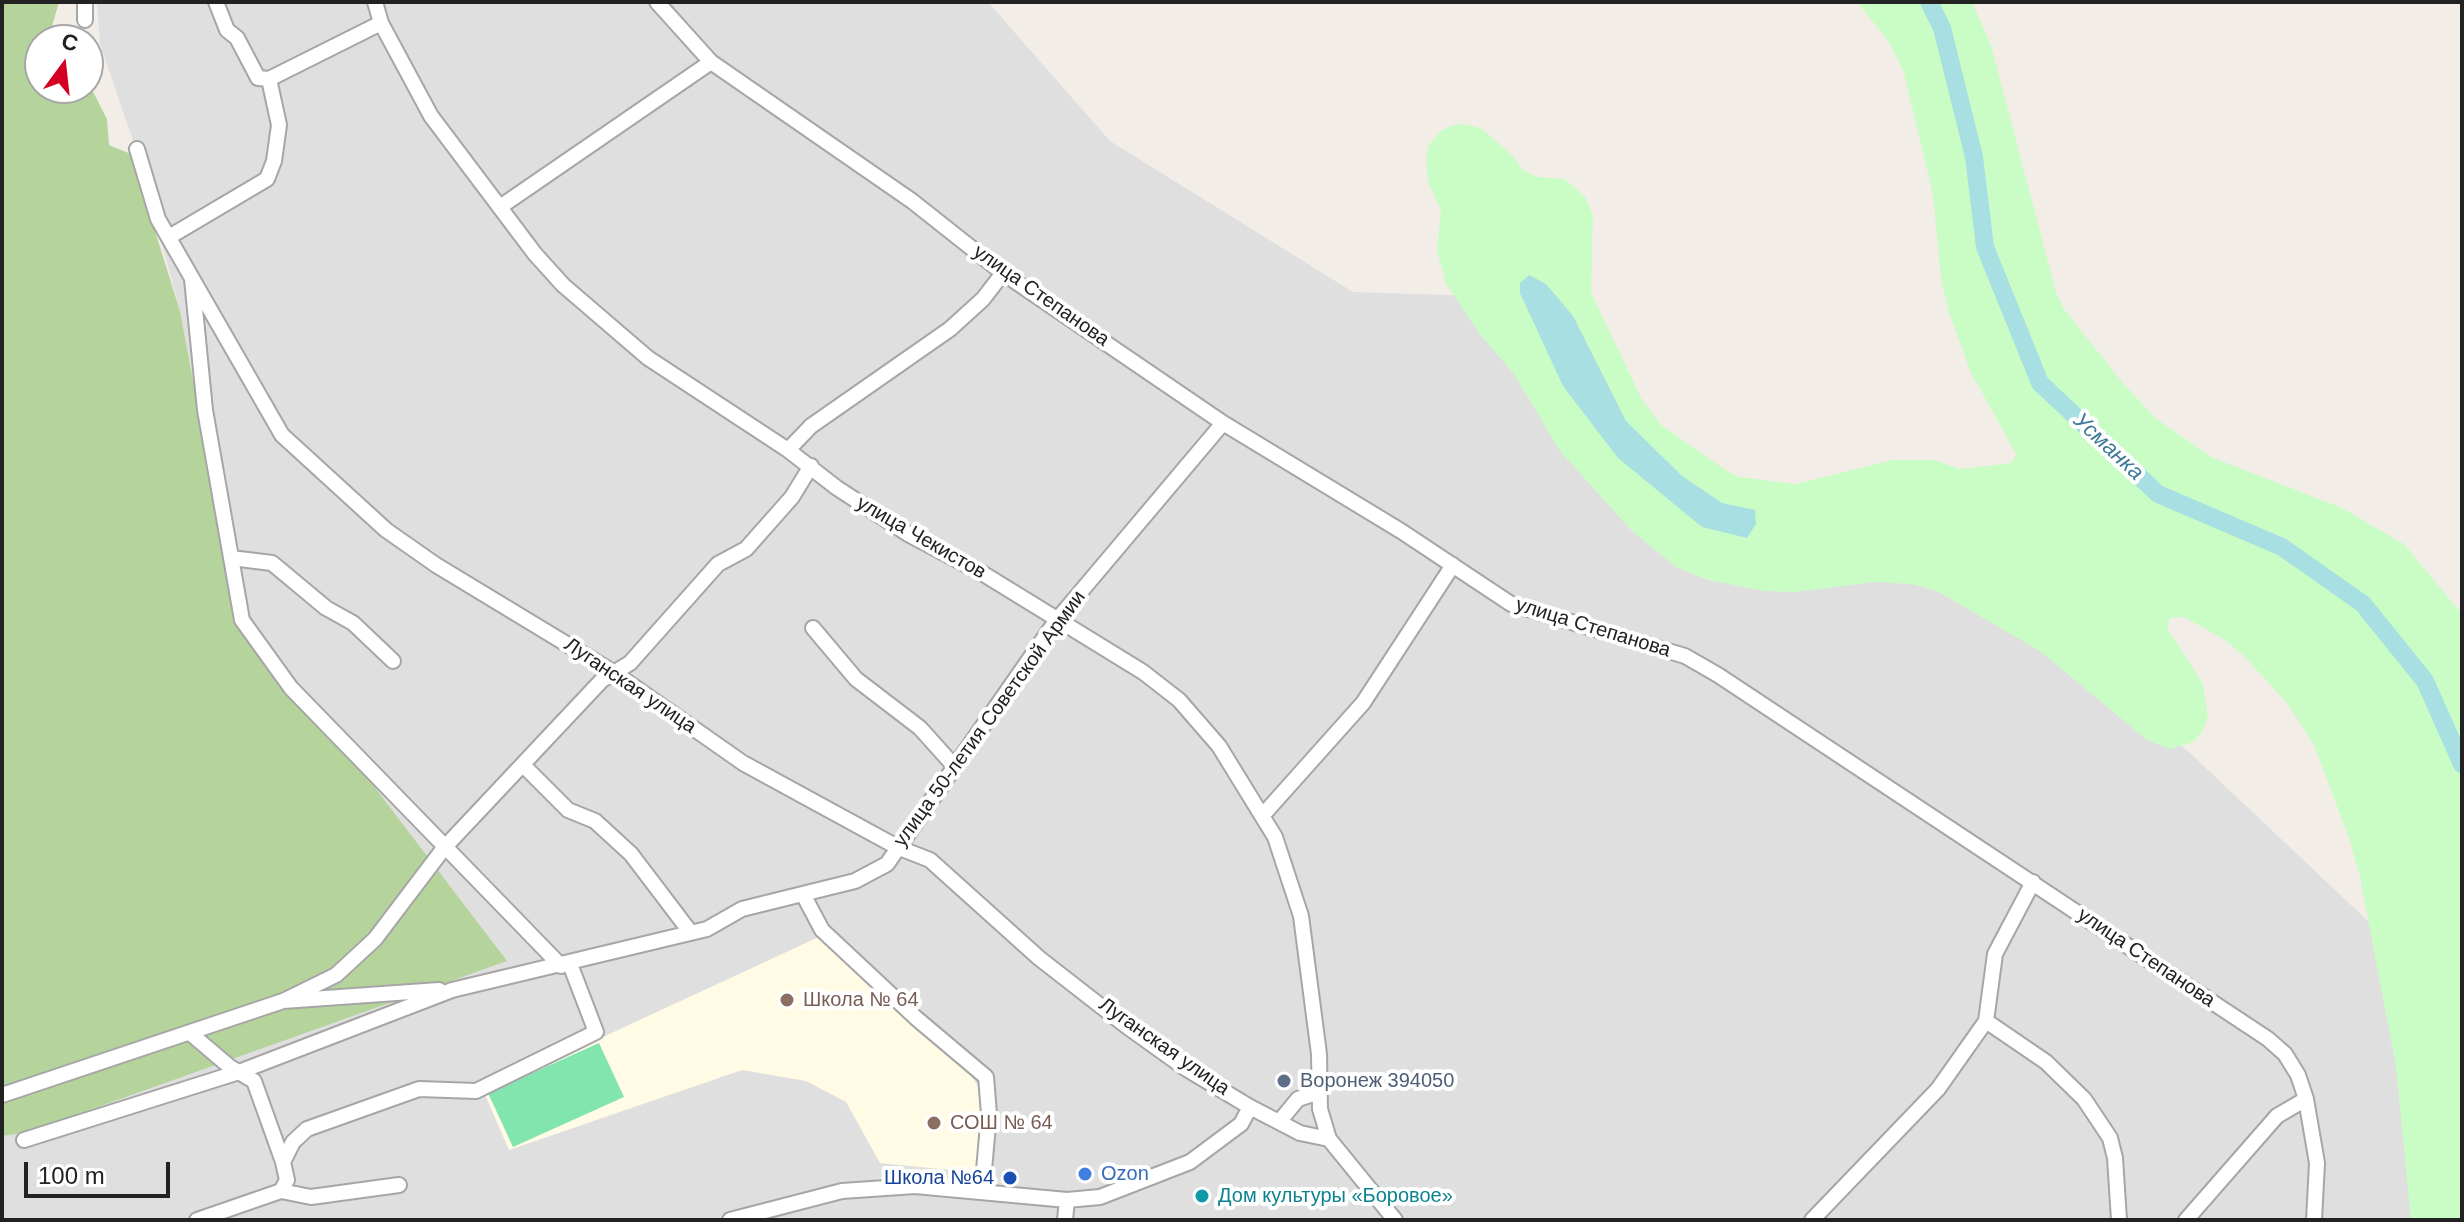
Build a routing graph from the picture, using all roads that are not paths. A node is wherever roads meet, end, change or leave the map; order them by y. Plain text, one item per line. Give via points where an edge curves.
1 (85, 2) edge
2 (216, 2) edge
3 (375, 2) edge
4 (657, 2) edge
5 (85, 20) dead end
6 (381, 23) junction
7 (711, 62) junction
8 (269, 79) junction
9 (137, 149) dead end
10 (500, 207) junction
11 (169, 237) junction
12 (191, 271) junction
13 (1003, 273) junction
14 (1223, 423) junction
15 (788, 450) junction
16 (811, 466) junction
17 (231, 558) junction
18 (1453, 565) junction
19 (1056, 621) junction
20 (813, 628) dead end
21 (393, 661) dead end
22 (616, 674) junction
23 (524, 766) junction
24 (955, 767) junction
25 (1262, 816) junction
26 (897, 847) junction
27 (444, 848) junction
28 (2033, 882) junction
29 (804, 896) junction
30 (691, 933) junction
31 (565, 965) junction
32 (452, 990) junction
33 (283, 1001) junction
34 (1986, 1021) junction
35 (190, 1033) junction
36 (239, 1072) junction
37 (1319, 1092) junction
38 (2, 1095) edge
39 (2306, 1099) junction
40 (1250, 1107) junction
41 (1279, 1122) junction
42 (1329, 1139) junction
43 (24, 1140) dead end
44 (283, 1162) junction
45 (399, 1185) dead end
46 (281, 1191) junction
47 (982, 1192) junction
48 (1067, 1200) junction
49 (197, 1220) edge
50 (730, 1220) edge
51 (1065, 1220) edge
52 (1395, 1220) edge
53 (1812, 1220) edge
54 (2119, 1220) edge
55 (2186, 1220) edge
56 (2314, 1220) edge

1 - 5 street
2 - 8 street via 258,78
3 - 6 street, улица Чекистов
4 - 7 street, улица Степанова
6 - 8 street
6 - 10 street, улица Чекистов via 431,116
7 - 10 street
7 - 13 street, улица Степанова via 912,201
8 - 11 street via 279,125 267,179
9 - 11 street, Луганская улица via 158,219
10 - 15 street, улица Чекистов via 563,285 648,358
11 - 12 street, Луганская улица
12 - 17 street via 200,379
12 - 22 street, Луганская улица via 282,435 303,458 386,530 436,565
13 - 14 street, улица Степанова
13 - 15 street via 950,329 811,426
14 - 18 street, улица Степанова
14 - 19 street, улица 50-летия Советской Армии
15 - 16 street, улица Чекистов
16 - 19 street, улица Чекистов via 908,534
16 - 22 street via 792,497 746,549 718,564
17 - 21 street via 272,563 326,608 353,623
17 - 27 street via 242,620 291,688
18 - 25 street via 1363,703
18 - 28 street, улица Степанова via 1511,604 1685,656
19 - 24 street, улица 50-летия Советской Армии
19 - 25 street, улица Чекистов via 1143,672 1179,700 1219,746
20 - 24 street via 856,679 920,728
22 - 23 street via 602,680
22 - 26 street, Луганская улица via 743,763
23 - 27 street
23 - 30 street via 568,810 595,821 631,854
24 - 26 street, улица 50-летия Советской Армии
25 - 37 street, улица Чекистов via 1280,850 1301,916 1313,982
26 - 29 street, улица 50-летия Советской Армии via 887,864 876,870
26 - 40 street, Луганская улица via 930,860 1039,958 1125,1025
27 - 31 street
27 - 33 street via 375,939 336,975
28 - 34 street via 1995,954
28 - 39 street, улица Степанова via 2268,1039 2285,1054
29 - 30 street, улица 50-летия Советской Армии via 742,909
29 - 47 street via 822,930 986,1077 989,1114
30 - 31 street, улица 50-летия Советской Армии
31 - 32 street, улица 50-летия Советской Армии
31 - 44 street via 596,1032 476,1091 419,1089 307,1129
32 - 33 street
32 - 36 street
33 - 35 street
34 - 53 street via 1938,1089
34 - 54 street via 2046,1062 2110,1138
35 - 36 street
35 - 38 street
36 - 43 street
36 - 44 street via 258,1086
37 - 41 street via 1298,1099
37 - 42 street, улица Чекистов
39 - 55 street via 2277,1116
39 - 56 street, улица Степанова via 2317,1163
40 - 41 street, Луганская улица
40 - 48 street via 1241,1124 1190,1162 1126,1190
41 - 42 street, Луганская улица
42 - 52 street
44 - 46 street via 287,1180
45 - 46 street via 311,1197
46 - 49 street
47 - 48 street
47 - 50 street via 915,1186 842,1191
48 - 51 street

